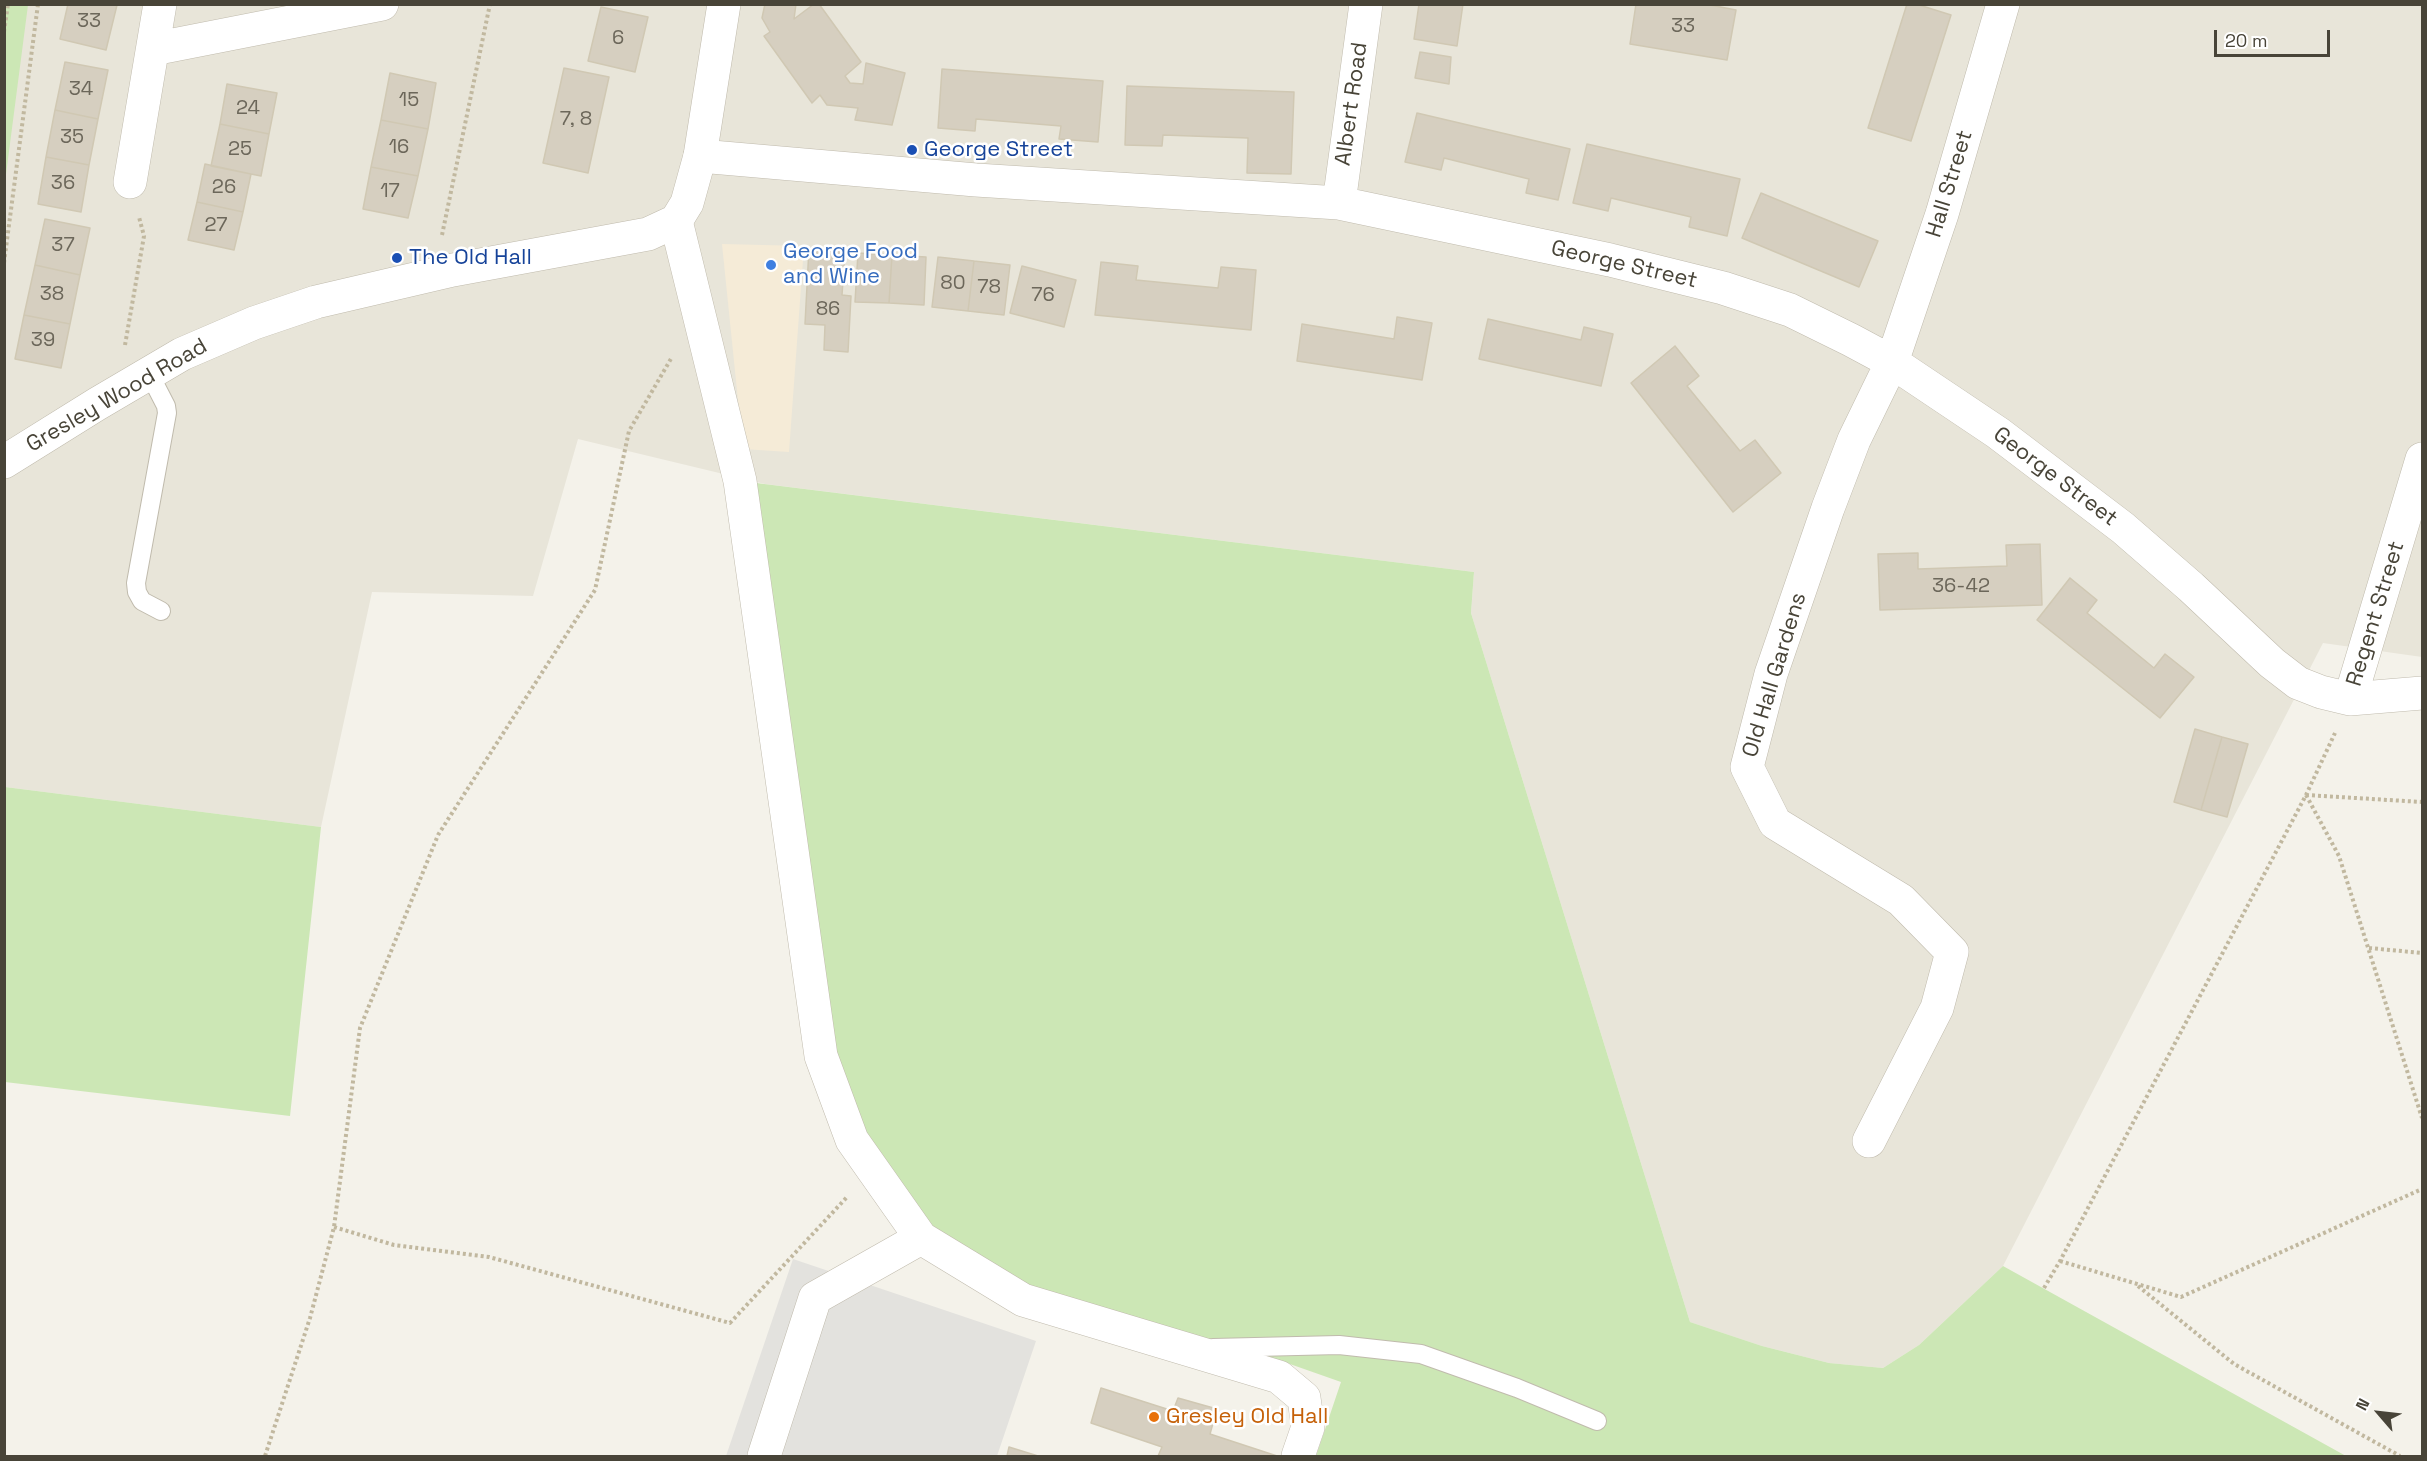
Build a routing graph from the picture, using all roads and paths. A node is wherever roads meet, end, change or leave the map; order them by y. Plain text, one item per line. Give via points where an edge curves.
1 (8, 4) edge
2 (38, 4) edge
3 (160, 4) edge
4 (490, 4) edge
5 (724, 4) edge
6 (1366, 4) edge
7 (2003, 4) edge
8 (373, 6) edge
9 (4, 32) edge
10 (153, 49) junction
11 (700, 156) junction
12 (130, 182) joint
13 (1339, 203) junction
14 (676, 221) junction
15 (4, 263) edge
16 (434, 274) junction
17 (698, 312) junction
18 (1892, 362) junction
19 (149, 373) junction
20 (116, 393) junction
21 (2422, 459) edge
22 (4, 462) edge
23 (161, 611) dead end
24 (2422, 693) edge
25 (2350, 699) junction
26 (2306, 795) junction
27 (2422, 802) edge
28 (2369, 948) junction
29 (2422, 953) edge
30 (2422, 1118) edge
31 (1869, 1141) dead end
32 (872, 1170) junction
33 (2422, 1189) edge
34 (334, 1227) junction
35 (921, 1238) junction
36 (2060, 1262) junction
37 (2135, 1284) junction
38 (2044, 1288) dead end
39 (1185, 1349) junction
40 (1597, 1421) dead end
41 (265, 1456) edge
42 (764, 1456) edge
43 (1298, 1456) edge
44 (2400, 1456) edge

1 - 9 path
2 - 15 path
3 - 10 street
4 - 16 path
5 - 11 street
6 - 13 street, Albert Road
7 - 18 street, Hall Street via 1942,214
8 - 10 street
10 - 12 street
11 - 13 street, George Street via 976,180
11 - 14 street via 687,203
12 - 20 path via 144,236
13 - 18 street, George Street via 1723,288 1790,310
14 - 16 street, Gresley Wood Road via 648,234
14 - 17 street
16 - 19 street, Gresley Wood Road via 316,302 254,323
17 - 32 street via 740,481 821,1056 852,1140
17 - 34 path via 629,431 595,590 438,835 360,1028
18 - 25 street, George Street via 1998,433 2123,528 2298,683
18 - 31 street, Old Hall Gardens via 1854,440 1828,508 1771,674 1747,767 1775,823 1901,900 1952,952 1937,1008
19 - 20 street, Gresley Wood Road
19 - 23 lane via 167,413 136,583 142,601
20 - 22 street, Gresley Wood Road
21 - 25 street, Regent Street
24 - 25 street, George Street
25 - 26 path
26 - 27 path
26 - 28 path via 2340,856
26 - 36 path
28 - 29 path
28 - 30 path
32 - 34 path via 730,1323 489,1257 394,1245
32 - 35 street
33 - 37 path via 2181,1297
34 - 41 path via 310,1318
35 - 39 street via 1023,1300
35 - 42 street via 815,1298
36 - 37 path
36 - 38 path
37 - 44 path via 2234,1364
39 - 40 lane via 1339,1345 1421,1354
39 - 43 street via 1280,1377 1304,1398 1308,1427

